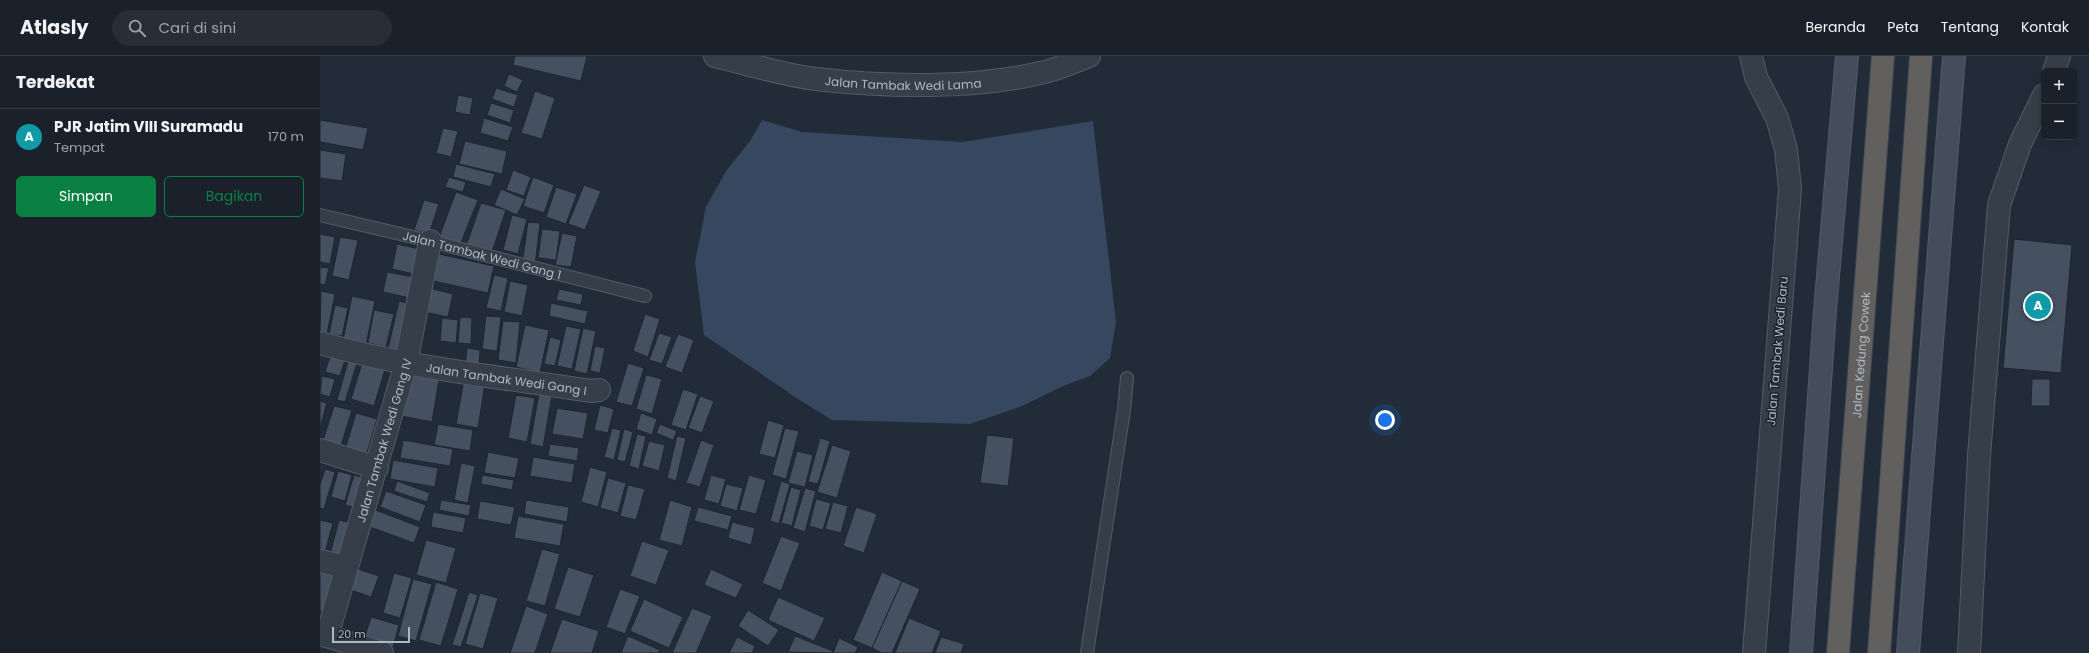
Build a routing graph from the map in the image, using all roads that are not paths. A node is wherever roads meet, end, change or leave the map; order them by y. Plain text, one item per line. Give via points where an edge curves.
1 (715, 56) edge
2 (1089, 56) edge
3 (1751, 56) edge
4 (1847, 56) edge
5 (1883, 56) edge
6 (1921, 56) edge
7 (1954, 56) edge
8 (2059, 56) edge
9 (2055, 68) edge
10 (2041, 101) edge
11 (320, 215) edge
12 (430, 241) junction
13 (645, 296) dead end
14 (320, 343) edge
15 (406, 363) junction
16 (1127, 378) dead end
17 (599, 390) dead end
18 (320, 450) edge
19 (377, 468) junction
20 (320, 560) edge
21 (346, 567) junction
22 (334, 642) edge
23 (382, 653) edge
24 (1087, 653) edge
25 (1754, 653) edge
26 (1801, 653) edge
27 (1838, 653) edge
28 (1879, 653) edge
29 (1908, 653) edge
30 (1969, 653) edge

1 - 2 street, Jalan Tambak Wedi Lama via 815,78 885,84 946,84 1002,80 1041,73
3 - 25 street, Jalan Tambak Wedi Baru via 1756,77 1777,118 1786,149 1790,189
4 - 26 main road via 1825,311
5 - 27 highway, Jalan Kedung Cowek
6 - 28 highway
7 - 29 main road
8 - 9 street
10 - 30 street via 2020,144 1998,205 1979,456
11 - 12 lane, Jalan Tambak Wedi Gang 1
12 - 13 lane, Jalan Tambak Wedi Gang 1
12 - 15 street, Jalan Tambak Wedi Gang IV
14 - 15 street, Jalan Tambak Wedi Gang I via 357,354
15 - 17 street, Jalan Tambak Wedi Gang I via 591,391
15 - 19 street, Jalan Tambak Wedi Gang IV
16 - 24 lane
18 - 19 street
19 - 21 street, Jalan Tambak Wedi Gang IV
20 - 21 street
21 - 22 street, Jalan Tambak Wedi Gang IV
22 - 23 street

